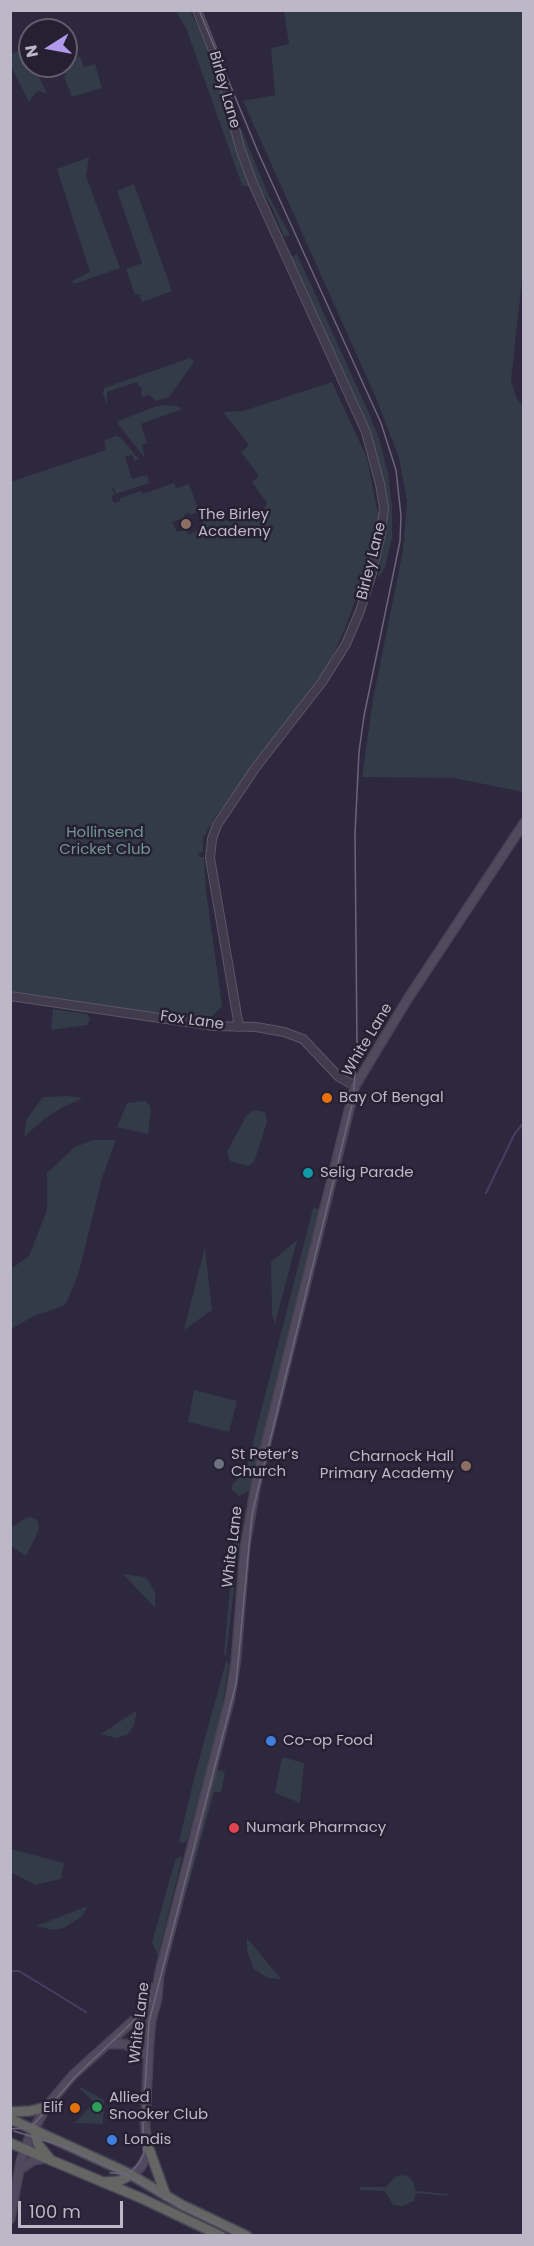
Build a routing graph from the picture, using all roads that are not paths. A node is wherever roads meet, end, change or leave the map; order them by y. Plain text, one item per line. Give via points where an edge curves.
1 (197, 10) edge
2 (524, 823) edge
3 (10, 996) edge
4 (239, 1027) junction
5 (355, 1086) junction
6 (159, 1975) junction
7 (108, 2044) junction
8 (148, 2055) junction
9 (46, 2107) junction
10 (10, 2112) edge
11 (10, 2119) edge
12 (34, 2129) junction
13 (10, 2143) edge
14 (148, 2146) junction
15 (25, 2149) junction
16 (49, 2158) junction
17 (20, 2169) junction
18 (131, 2175) junction
19 (104, 2182) junction
20 (166, 2196) junction
21 (10, 2219) edge
22 (221, 2235) edge
23 (247, 2235) edge

1 - 4 street, Birley Lane via 218,63 255,189 366,432 384,508 372,573 346,644 322,682 256,767 217,825 212,839 210,858
2 - 5 main road, White Lane
3 - 4 street, Fox Lane
4 - 5 street, Fox Lane via 270,1029 303,1039 339,1077
5 - 6 main road, White Lane via 256,1484 245,1547 230,1698
6 - 7 main road via 144,2011
6 - 8 main road, White Lane
7 - 8 main road via 125,2044
7 - 9 main road via 73,2075
8 - 14 main road, White Lane
9 - 10 highway
9 - 12 main road
11 - 12 highway
12 - 15 main road
12 - 16 highway via 38,2144
12 - 18 highway
13 - 15 highway
14 - 18 main road via 143,2165
14 - 20 highway
15 - 16 highway
15 - 17 main road
16 - 17 main road via 34,2160
16 - 19 highway
17 - 21 main road
18 - 19 highway
18 - 20 highway
19 - 22 highway
20 - 23 highway

